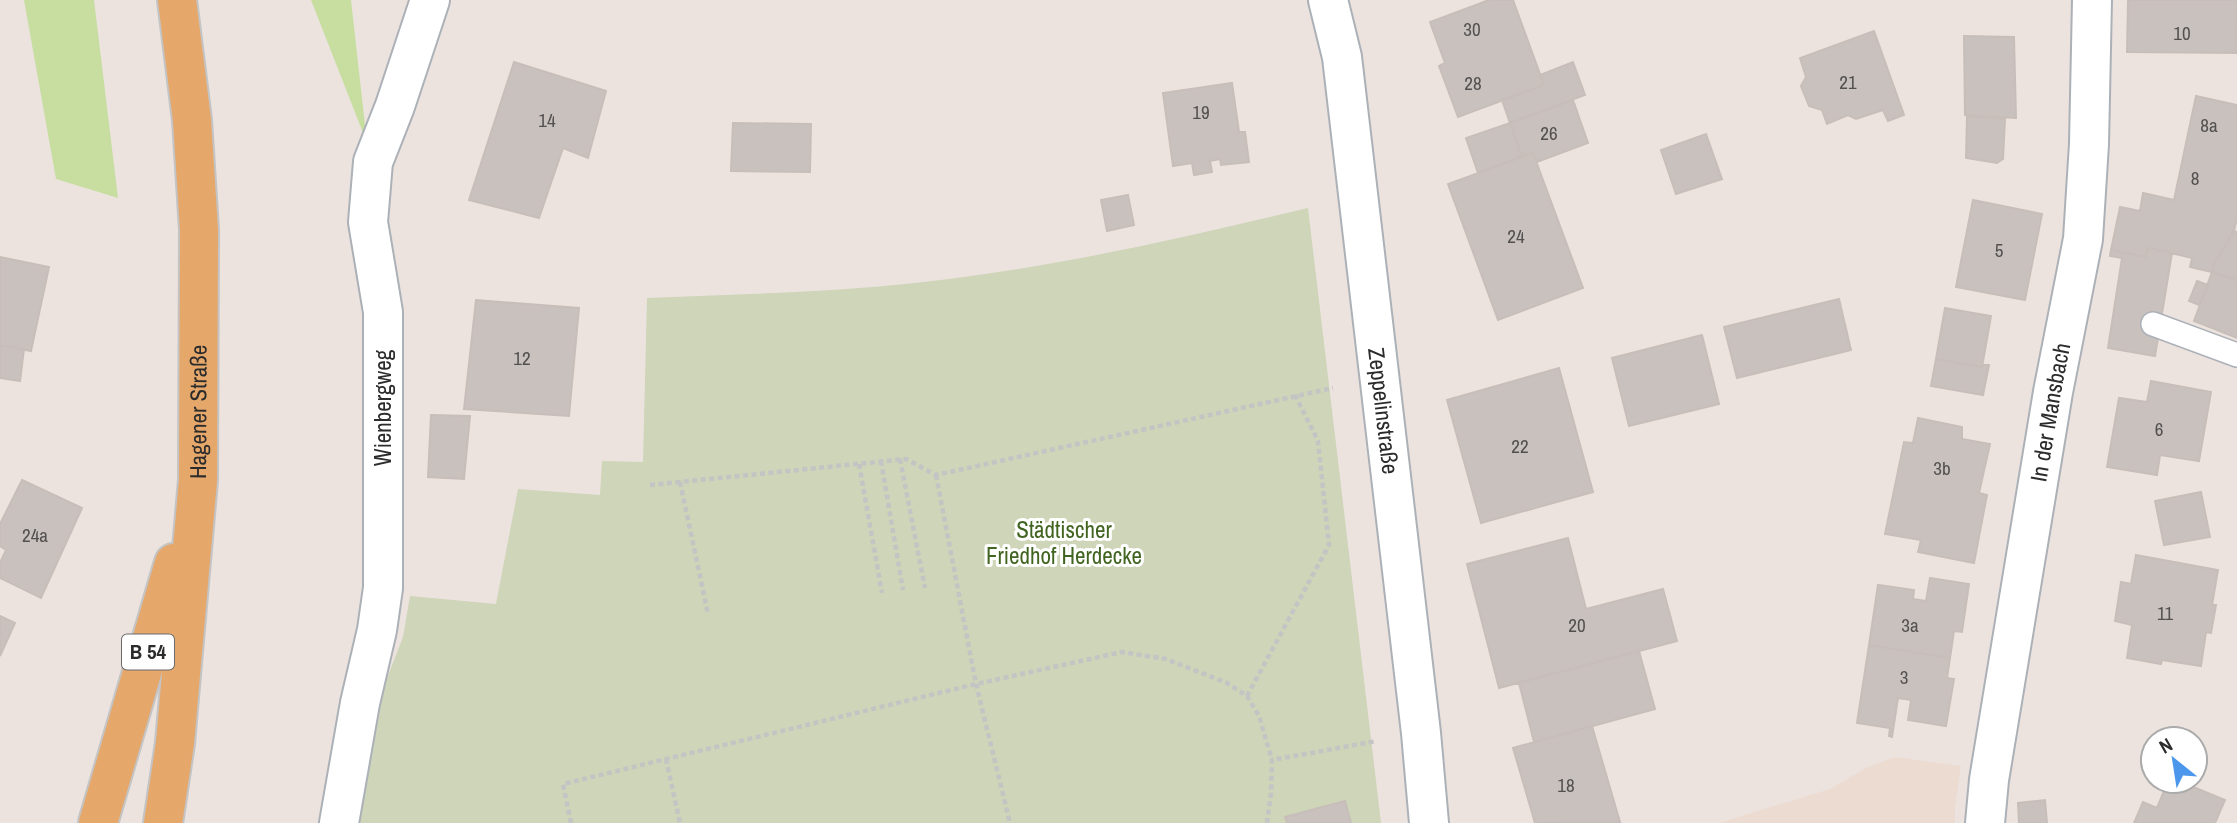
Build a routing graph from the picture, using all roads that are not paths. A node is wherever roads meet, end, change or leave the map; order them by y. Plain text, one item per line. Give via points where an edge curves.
1 (177, 0) edge
2 (430, 0) edge
3 (1328, 0) edge
4 (2092, 0) edge
5 (2153, 324) dead end
6 (2237, 355) edge
7 (198, 480) junction
8 (98, 823) edge
9 (163, 823) edge
10 (339, 823) edge
11 (1429, 823) edge
12 (1985, 823) edge

1 - 7 main road, Hagener Straße / B 54 via 192,120 199,230
2 - 10 street, Wienbergweg via 373,162 368,222 383,312 383,588
3 - 11 street, Zeppelinstraße via 1342,57
4 - 12 street, In der Mansbach via 2083,239 2053,392
5 - 6 lane
7 - 8 main road, B 54
7 - 9 main road, Hagener Straße / B 54 via 175,743

